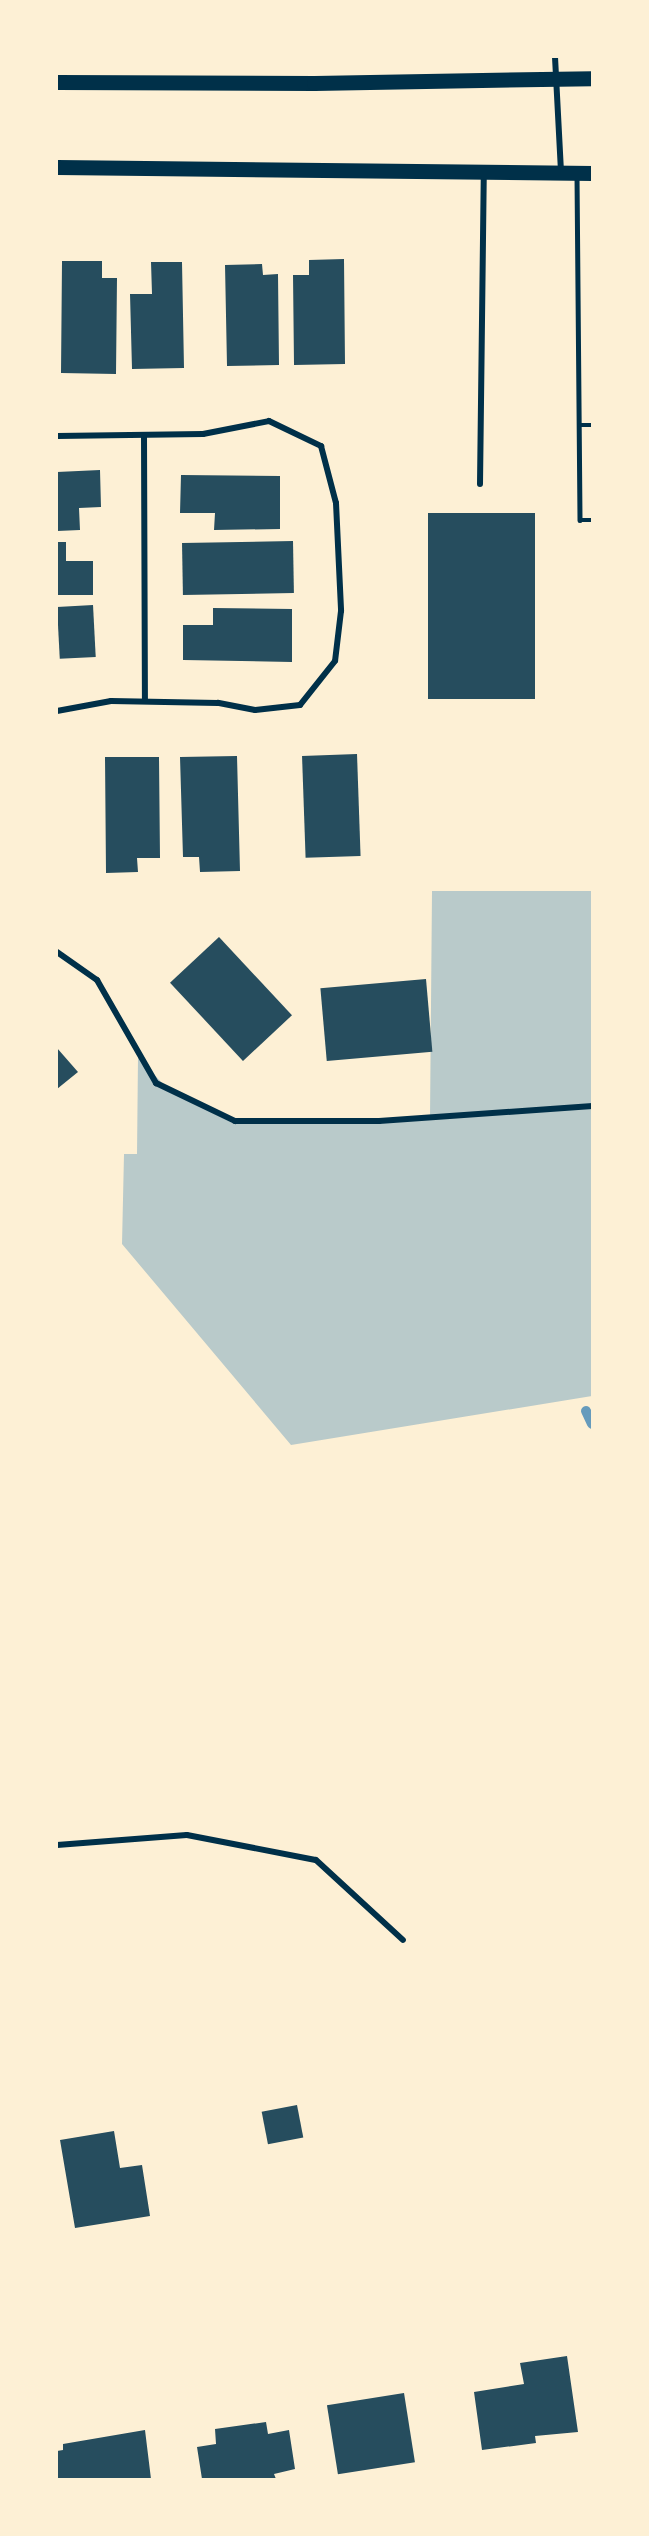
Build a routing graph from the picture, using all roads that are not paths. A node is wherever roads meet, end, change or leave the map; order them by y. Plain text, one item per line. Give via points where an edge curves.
1 (555, 57) edge
2 (592, 78) edge
3 (556, 80) junction
4 (57, 82) edge
5 (57, 167) edge
6 (484, 171) junction
7 (561, 173) junction
8 (585, 173) edge
9 (579, 425) junction
10 (592, 425) edge
11 (144, 435) junction
12 (57, 436) edge
13 (480, 484) dead end
14 (592, 520) edge
15 (145, 701) junction
16 (57, 711) edge
17 (57, 952) edge
18 (592, 1106) edge
19 (57, 1845) edge
20 (403, 1940) dead end

1 - 3 street
2 - 3 main road
3 - 4 main road
3 - 7 street
5 - 6 main road
6 - 7 main road
6 - 13 street
7 - 8 main road
8 - 9 lane
9 - 10 lane
9 - 14 lane via 580,520
11 - 12 street
11 - 15 street
11 - 15 street via 203,434 268,421 321,446 336,503 341,611 335,661 300,705 255,710 218,703
15 - 16 street via 111,701
17 - 18 street via 97,980 156,1083 235,1121 379,1121
19 - 20 street via 187,1834 316,1860

